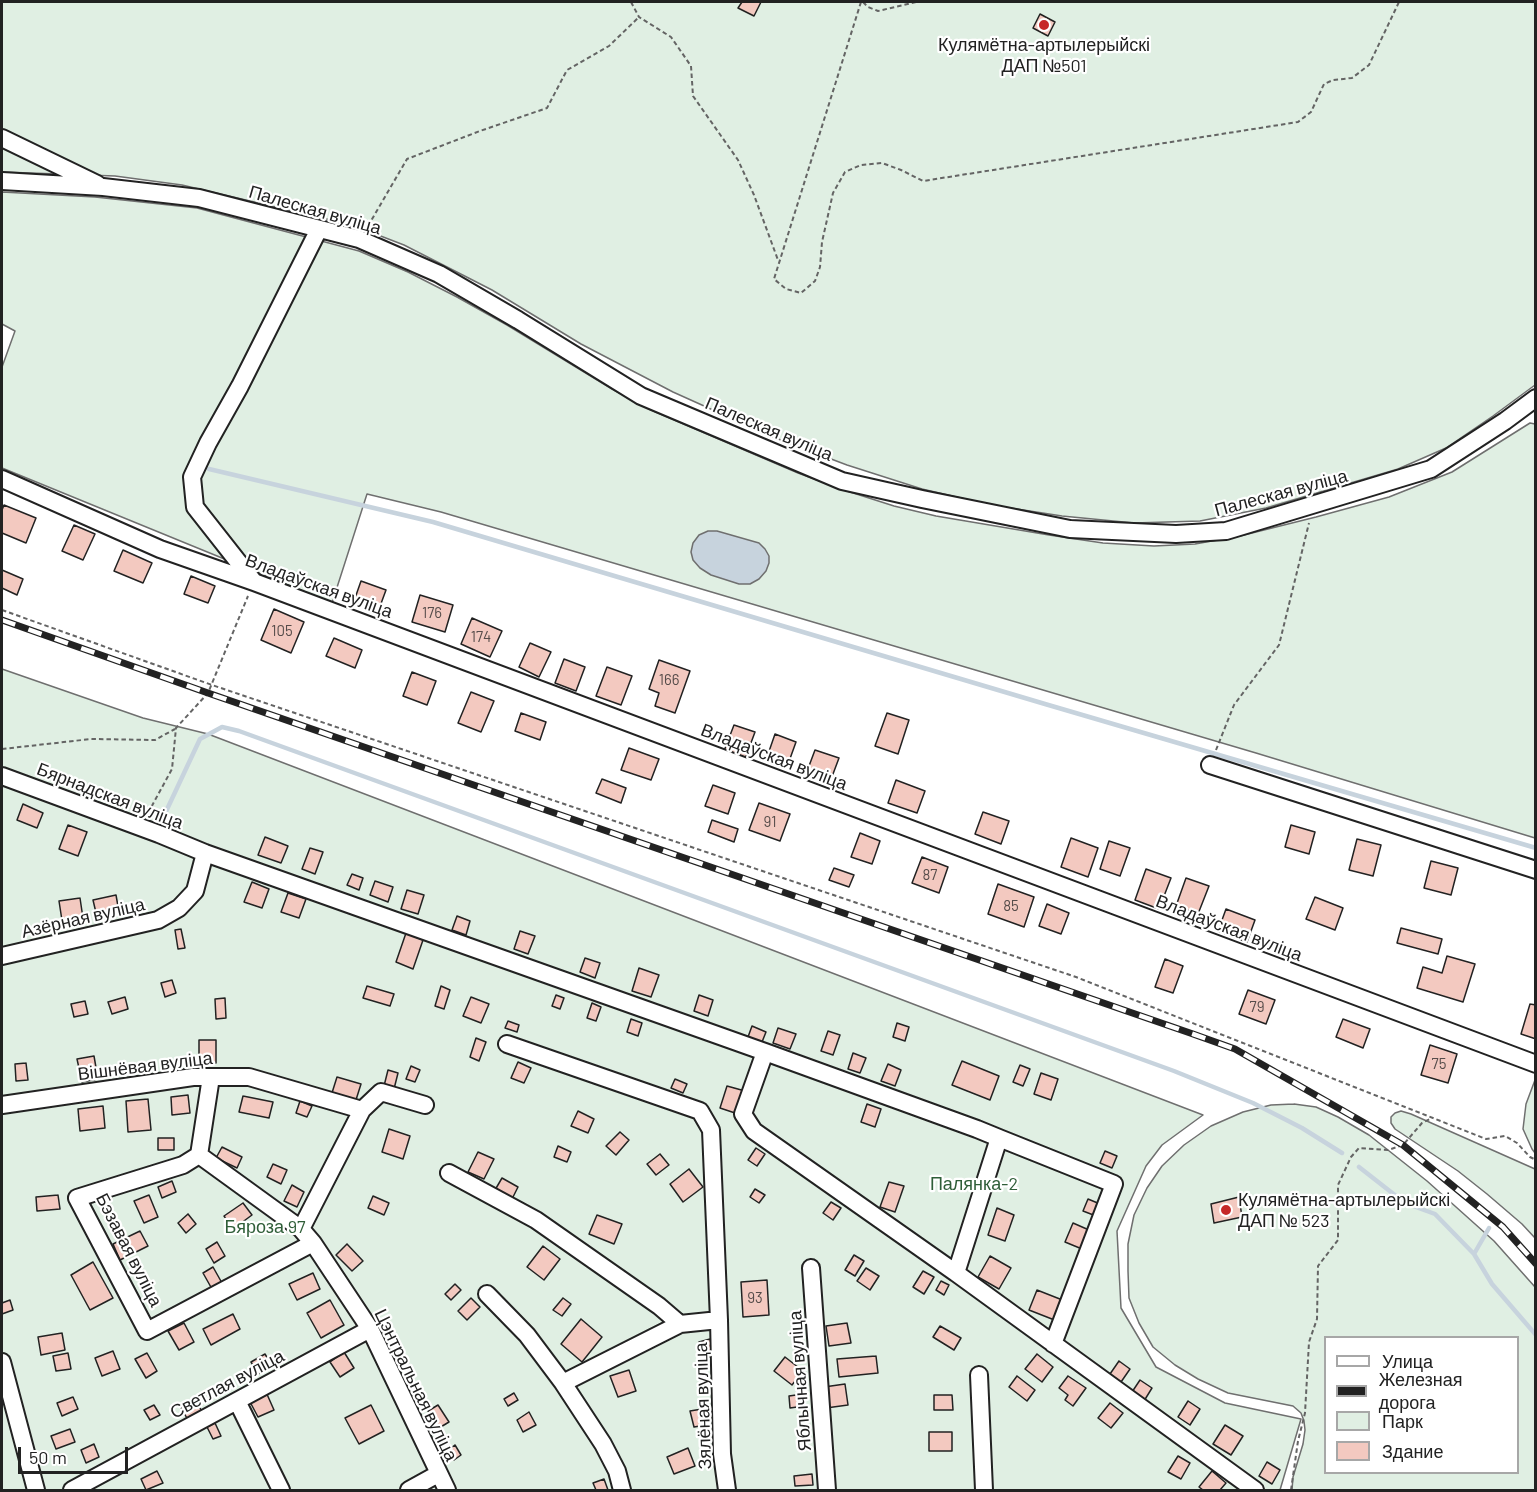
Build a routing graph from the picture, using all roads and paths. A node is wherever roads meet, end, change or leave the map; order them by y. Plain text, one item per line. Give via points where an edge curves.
1 (632, 2) edge
2 (862, 2) edge
3 (916, 2) edge
4 (1399, 2) edge
5 (639, 17) junction
6 (2, 138) edge
7 (2, 181) edge
8 (103, 187) junction
9 (319, 229) junction
10 (359, 240) junction
11 (779, 262) junction
12 (1536, 398) edge
13 (2, 479) edge
14 (1313, 505) junction
15 (254, 582) junction
16 (2, 610) edge
17 (212, 685) junction
18 (176, 728) junction
19 (2, 749) edge
20 (1210, 765) joint
21 (2, 776) edge
22 (141, 827) junction
23 (205, 854) junction
24 (1536, 870) edge
25 (2, 956) edge
26 (507, 1044) dead end
27 (765, 1052) junction
28 (1536, 1064) edge
29 (211, 1077) junction
30 (2, 1105) edge
31 (425, 1105) dead end
32 (362, 1110) junction
33 (1432, 1118) junction
34 (999, 1138) junction
35 (199, 1155) junction
36 (1536, 1160) edge
37 (449, 1173) dead end
38 (301, 1229) junction
39 (313, 1243) junction
40 (811, 1268) dead end
41 (956, 1273) junction
42 (487, 1294) dead end
43 (719, 1320) junction
44 (680, 1324) junction
45 (370, 1329) junction
46 (1053, 1344) junction
47 (2, 1362) edge
48 (979, 1375) dead end
49 (562, 1383) junction
50 (237, 1401) junction
51 (438, 1474) junction
52 (36, 1491) edge
53 (72, 1491) edge
54 (281, 1491) edge
55 (409, 1491) edge
56 (447, 1491) edge
57 (622, 1491) edge
58 (727, 1491) edge
59 (827, 1491) edge
60 (984, 1491) edge
61 (1255, 1491) edge
62 (1291, 1491) edge

1 - 5 path
2 - 3 path via 878,11
2 - 11 path
4 - 11 path via 1369,65 1352,78 1324,84 1311,112 1298,122 923,181 882,163 861,165 844,172 833,193 815,281 801,293 786,289 774,279
5 - 10 path via 609,46 567,70 547,108 407,159
5 - 11 path via 671,37 691,66 693,96 738,160
6 - 8 street
7 - 8 street, Палеская вуліца
8 - 9 street, Палеская вуліца via 199,198
9 - 10 street, Палеская вуліца
9 - 15 street via 192,477 195,507
10 - 14 street, Палеская вуліца via 439,274 641,396 842,481 1070,529 1176,534 1226,531
12 - 14 street, Палеская вуліца via 1431,469
13 - 15 street, Владаўская вуліца via 160,549
14 - 20 path via 1279,645 1234,705
15 - 17 path
15 - 28 street, Владаўская вуліца
16 - 17 path
17 - 18 path
17 - 33 path via 1076,977
18 - 19 path via 155,740 91,739
18 - 22 path via 172,769
20 - 24 street
21 - 22 street, Бярнадская вуліца
22 - 23 street, Бярнадская вуліца
23 - 25 street, Азёрная вуліца via 195,891 158,921
23 - 27 street, Бярнадская вуліца
26 - 43 street via 700,1111 711,1130
27 - 34 street, Бярнадская вуліца
27 - 41 street via 744,1114 754,1131
29 - 30 street, Вішнёвая вуліца
29 - 32 street, Вішнёвая вуліца via 249,1077
29 - 35 street
31 - 32 street via 381,1092
32 - 38 street
33 - 36 path via 1486,1139 1504,1136
33 - 62 path via 1422,1123 1403,1145 1388,1150 1359,1148 1338,1185 1338,1240 1318,1266 1317,1319 1309,1342 1305,1413
34 - 41 street
34 - 46 street, Бярнадская вуліца via 1114,1184
35 - 38 street, Цэнтральная вуліца
35 - 39 street, Бэзавая вуліца via 183,1165 77,1198 147,1331
37 - 44 street via 536,1220
38 - 39 street, Цэнтральная вуліца
39 - 45 street, Цэнтральная вуліца
40 - 59 street, Яблычная вуліца
41 - 46 street
42 - 49 street via 527,1335
43 - 44 street, Зялёная вуліца
43 - 58 street, Зялёная вуліца via 722,1454
44 - 49 street, Зялёная вуліца
45 - 50 street, Светлая вуліца
45 - 51 street, Цэнтральная вуліца
46 - 61 street
47 - 52 street
48 - 60 street
49 - 57 street via 603,1444
50 - 53 street, Светлая вуліца
50 - 54 street
51 - 55 street
51 - 56 street, Цэнтральная вуліца

